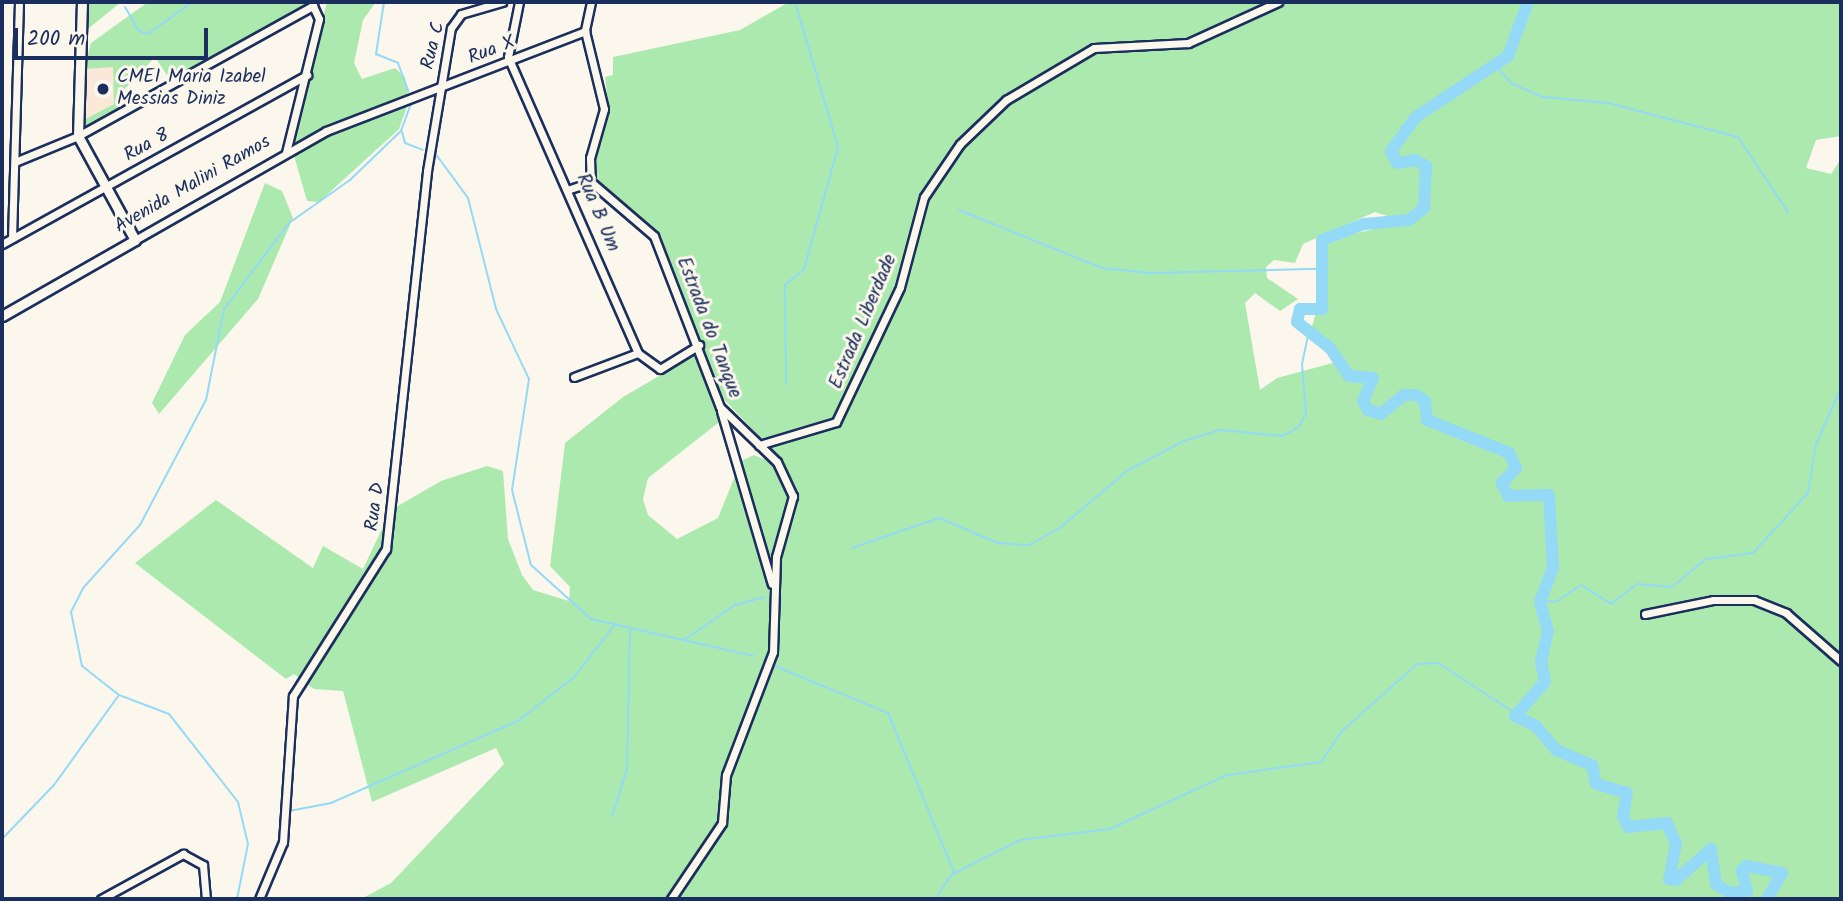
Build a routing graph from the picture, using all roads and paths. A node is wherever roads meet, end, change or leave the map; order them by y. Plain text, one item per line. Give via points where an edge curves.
1 (20, 2) edge
2 (82, 2) edge
3 (502, 2) edge
4 (519, 2) edge
5 (591, 2) edge
6 (1278, 2) edge
7 (585, 31) junction
8 (510, 61) junction
9 (307, 75) junction
10 (440, 88) junction
11 (408, 99) joint
12 (78, 136) junction
13 (286, 152) junction
14 (15, 163) junction
15 (592, 182) junction
16 (106, 187) junction
17 (570, 189) junction
18 (12, 239) junction
19 (135, 240) junction
20 (2, 244) edge
21 (2, 316) edge
22 (699, 345) junction
23 (638, 353) junction
24 (574, 377) dead end
25 (720, 407) junction
26 (759, 444) junction
27 (774, 592) junction
28 (1645, 614) dead end
29 (1841, 661) edge
30 (102, 899) edge
31 (206, 899) edge
32 (258, 899) edge
33 (671, 899) edge

1 - 14 street
2 - 12 street
3 - 10 street, Rua C via 453,22
4 - 8 street via 506,49
5 - 7 street
6 - 26 street, Estrada Liberdade via 1188,43 1094,48 1006,100 960,144 924,197 896,297 836,422
7 - 8 street, Rua X
7 - 15 street via 604,109 590,158
8 - 10 street, Rua X
8 - 17 street, Rua B Um
9 - 12 street via 320,19 313,6
9 - 13 street
9 - 16 street, Rua 8
10 - 11 street, Rua X
10 - 32 street, Rua D via 386,549 293,696 283,842
11 - 13 street, Avenida Malini Ramos
12 - 14 street
12 - 16 street
13 - 19 street, Avenida Malini Ramos
14 - 18 street
15 - 17 street
15 - 22 street, Estrada do Tanque via 654,236
16 - 18 street, Rua 8
16 - 19 street
17 - 23 street, Rua B Um
18 - 20 street, Rua 8
19 - 21 street, Avenida Malini Ramos
22 - 23 street via 660,369 647,366
22 - 25 street, Estrada do Tanque
23 - 24 street
25 - 26 street, Estrada do Tanque
25 - 27 street
26 - 27 street, Estrada do Tanque via 783,471 793,496
27 - 33 street, Estrada do Tanque via 773,652 726,775 722,824
28 - 29 street via 1713,600 1754,600 1786,613
30 - 31 street via 183,854 203,865

